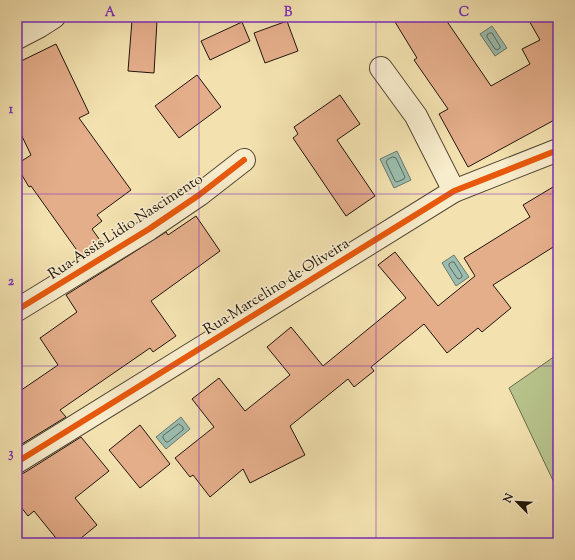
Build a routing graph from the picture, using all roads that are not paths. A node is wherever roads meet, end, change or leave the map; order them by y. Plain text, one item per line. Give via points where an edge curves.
1 (54, 17) edge
2 (17, 38) edge
3 (381, 68) dead end
4 (558, 150) edge
5 (244, 160) dead end
6 (454, 191) junction
7 (17, 310) edge
8 (17, 462) edge

1 - 2 street
3 - 6 street via 416,116
4 - 6 street, Rua Marcelino de Oliveira
5 - 7 street, Rua Assis Lidio Nascimento via 149,229
6 - 8 street, Rua Marcelino de Oliveira

